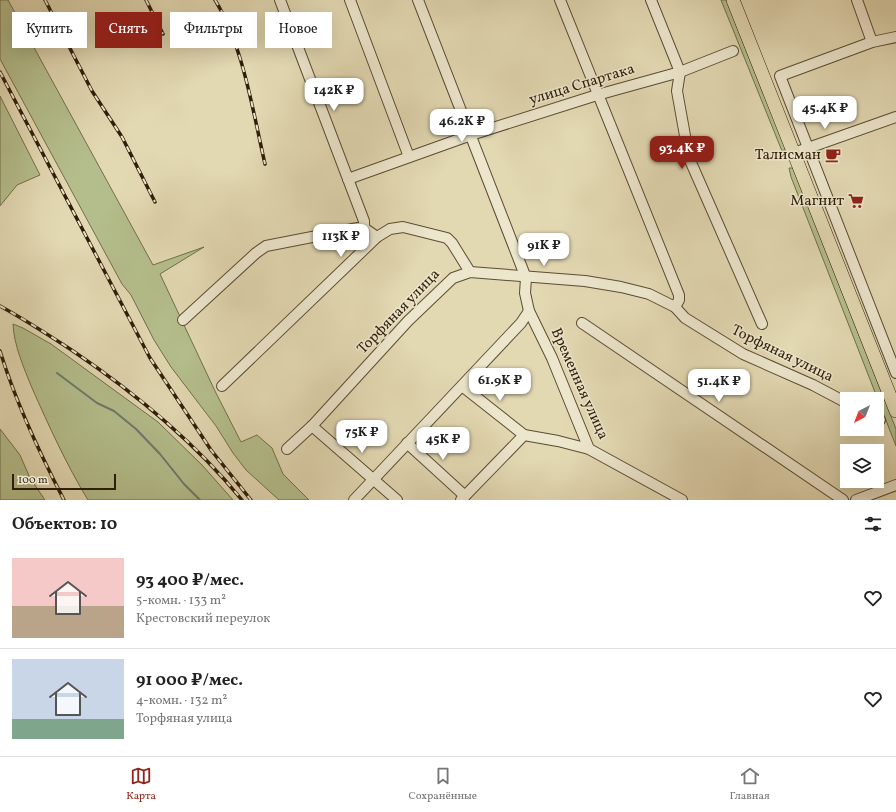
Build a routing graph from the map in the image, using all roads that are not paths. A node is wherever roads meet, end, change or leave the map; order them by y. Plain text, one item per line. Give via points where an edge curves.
1 (280, 0) edge
2 (350, 0) edge
3 (418, 0) edge
4 (560, 0) edge
5 (651, 0) edge
6 (732, 0) edge
7 (857, 0) edge
8 (896, 36) edge
9 (872, 42) junction
10 (733, 51) dead end
11 (680, 72) junction
12 (598, 95) junction
13 (896, 117) edge
14 (471, 135) junction
15 (808, 147) junction
16 (794, 153) junction
17 (409, 157) junction
18 (348, 179) junction
19 (364, 228) junction
20 (378, 237) junction
21 (470, 272) junction
22 (526, 278) junction
23 (675, 307) junction
24 (529, 311) junction
25 (183, 320) dead end
26 (582, 323) dead end
27 (762, 324) dead end
28 (896, 373) edge
29 (222, 386) dead end
30 (462, 386) junction
31 (840, 400) edge
32 (896, 411) edge
33 (312, 426) junction
34 (524, 435) junction
35 (407, 443) junction
36 (589, 449) junction
37 (287, 450) dead end
38 (374, 479) junction
39 (896, 485) edge
40 (463, 498) edge
41 (354, 500) edge
42 (396, 500) edge
43 (682, 500) edge
44 (843, 500) edge
45 (856, 500) edge

1 - 18 street
2 - 17 street
3 - 14 street
4 - 12 street
5 - 11 street
6 - 16 main road
7 - 9 street
8 - 9 street
9 - 15 street via 780,76
10 - 11 street, улица Спартака
11 - 12 street, улица Спартака
11 - 27 street via 677,91 689,158
12 - 14 street, улица Спартака
12 - 23 street via 679,295
13 - 15 street
14 - 17 street, улица Спартака
14 - 22 street
15 - 16 street
15 - 28 street
16 - 32 main road
17 - 18 street, улица Спартака
18 - 19 street via 364,221
19 - 20 street
19 - 25 street via 266,246 256,252
20 - 21 street via 390,229 403,227 446,238 452,243
20 - 29 street
21 - 22 street, Торфяная улица
21 - 33 street, Торфяная улица via 453,278 408,321
22 - 23 street, Торфяная улица via 585,281 621,287 649,294
22 - 24 street, Временная улица via 525,293
23 - 31 street, Торфяная улица via 685,318 743,354
24 - 30 street via 521,324
24 - 36 street, Временная улица via 552,358
26 - 44 street
30 - 34 street
30 - 35 street
33 - 37 street, Торфяная улица
33 - 38 street
34 - 36 street
34 - 40 street
35 - 38 street
35 - 40 street
36 - 43 street, Временная улица
38 - 41 street
38 - 42 street
39 - 45 street

